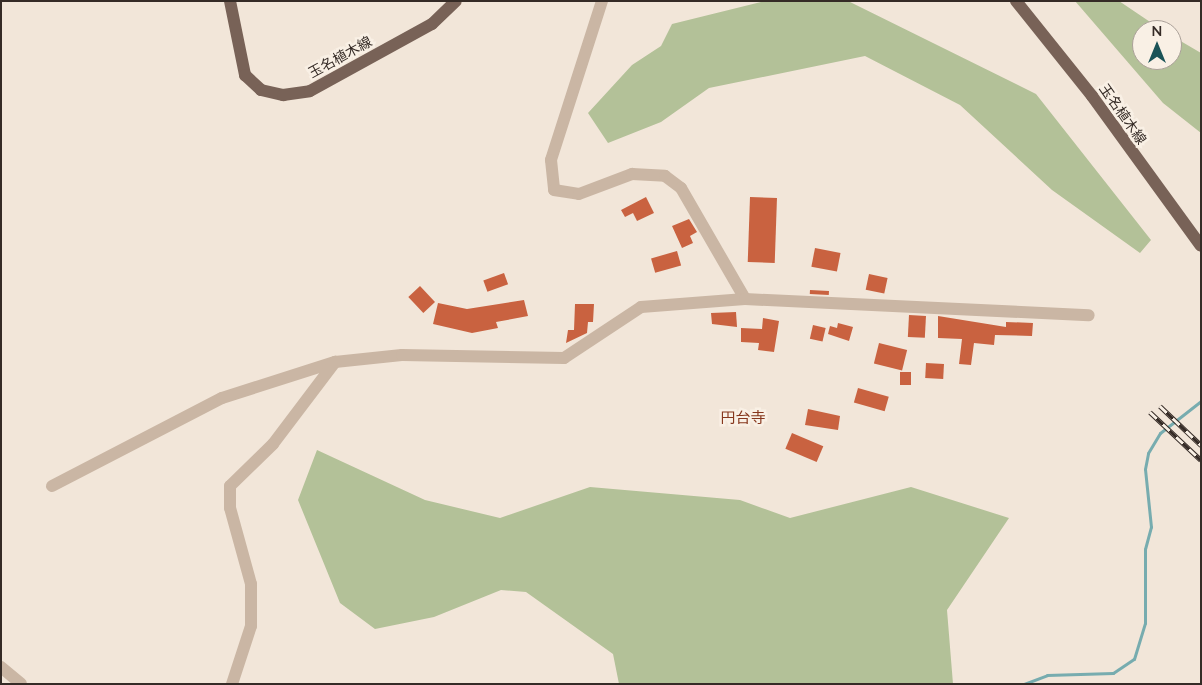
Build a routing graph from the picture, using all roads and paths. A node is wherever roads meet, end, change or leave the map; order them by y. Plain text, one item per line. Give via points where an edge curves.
1 (230, 1) edge
2 (456, 1) edge
3 (602, 1) edge
4 (1016, 1) edge
5 (1201, 246) edge
6 (745, 299) junction
7 (1089, 315) dead end
8 (335, 362) junction
9 (52, 486) dead end
10 (1, 667) edge
11 (21, 684) edge
12 (232, 684) edge

1 - 2 main road, 玉名植木線 via 246,75 261,90 283,95 310,90 432,24
3 - 6 street via 551,160 554,190 579,194 632,174 665,176 681,188
4 - 5 main road, 玉名植木線 via 1092,96
6 - 7 street
6 - 8 street via 641,307 564,358 402,355
8 - 9 street via 222,398
8 - 12 street via 273,444 230,486 230,508 251,584 251,626
10 - 11 street

